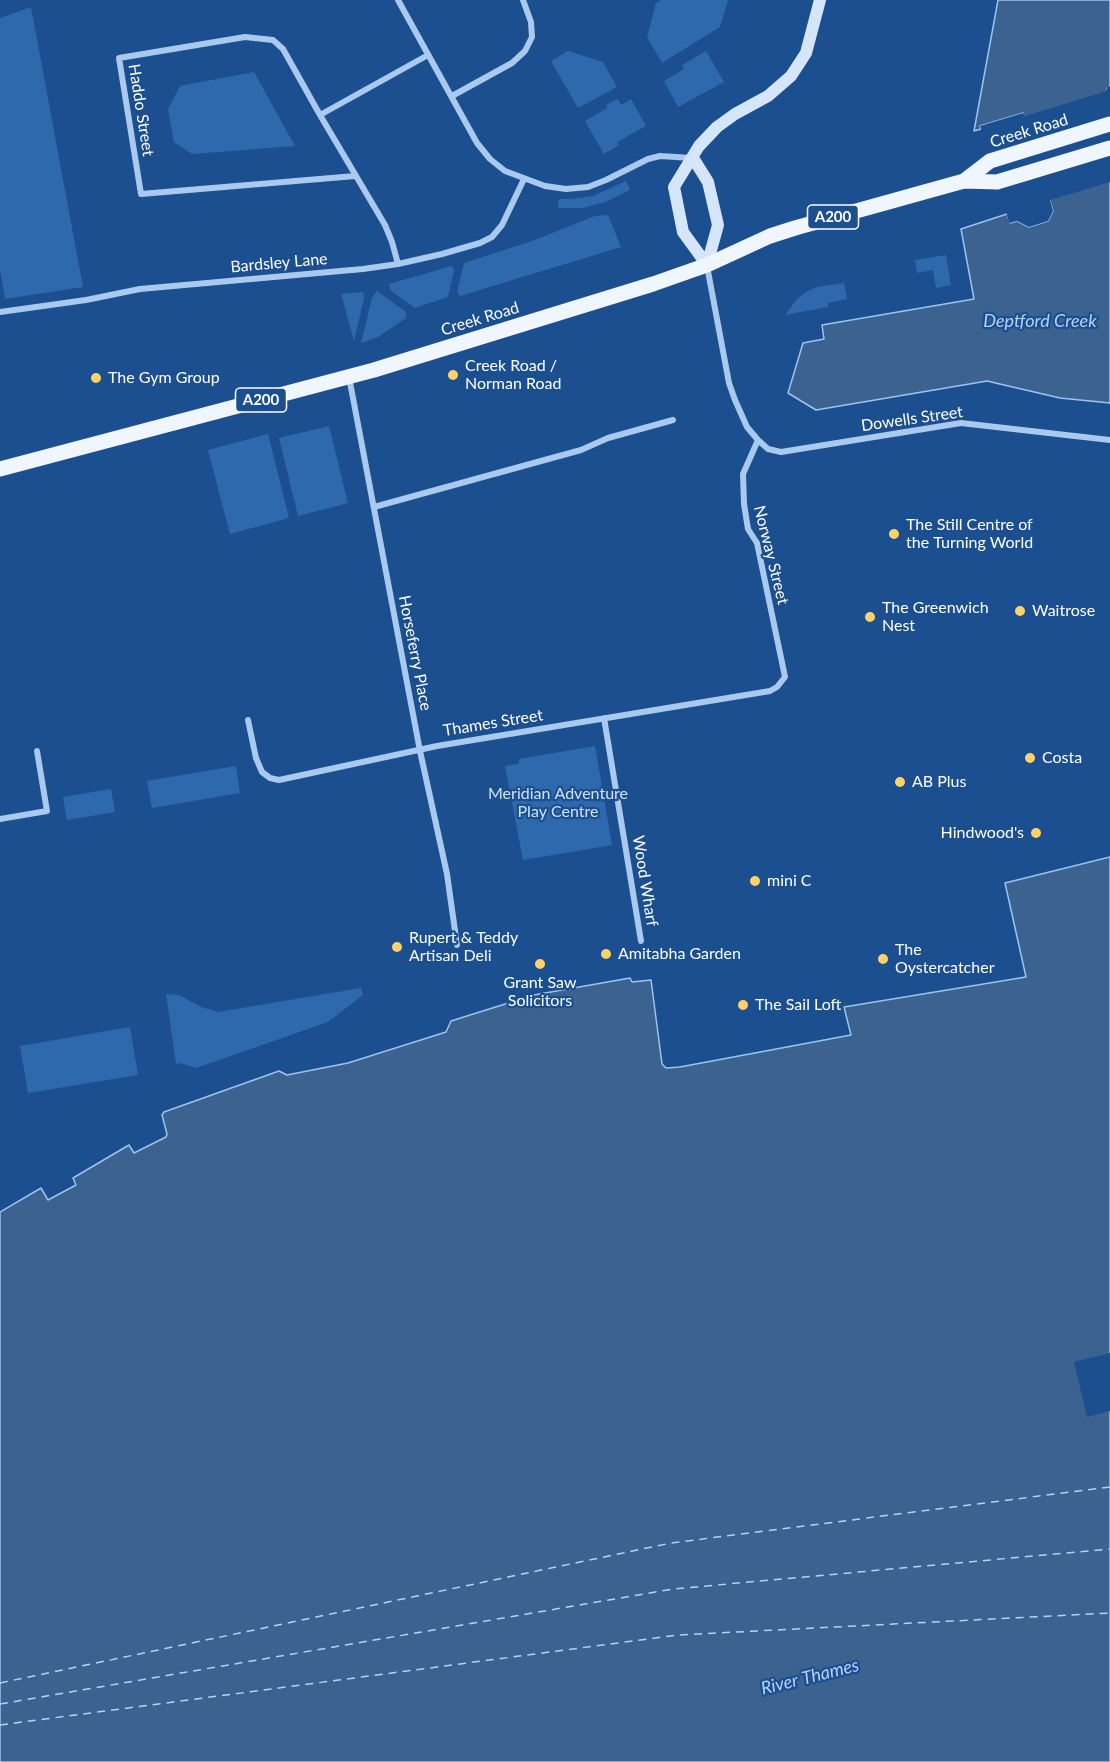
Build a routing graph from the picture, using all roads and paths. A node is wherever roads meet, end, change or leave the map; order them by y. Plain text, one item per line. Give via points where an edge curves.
1 (398, 0) edge
2 (523, 0) edge
3 (820, 0) edge
4 (428, 55) junction
5 (452, 96) junction
6 (321, 116) junction
7 (1110, 124) edge
8 (1110, 148) edge
9 (693, 158) junction
10 (356, 176) junction
11 (524, 179) junction
12 (964, 181) junction
13 (398, 264) junction
14 (707, 265) junction
15 (0, 312) edge
16 (349, 377) junction
17 (673, 420) dead end
18 (758, 440) junction
19 (1110, 440) edge
20 (0, 468) edge
21 (374, 507) junction
22 (782, 682) joint
23 (604, 718) junction
24 (248, 720) dead end
25 (37, 751) dead end
26 (420, 751) junction
27 (0, 819) edge
28 (641, 941) dead end
29 (457, 945) dead end

1 - 4 street
2 - 5 street via 532,37 525,51 512,63
3 - 9 main road via 806,53 791,76 768,96 717,127
4 - 5 street
4 - 6 street
5 - 11 street via 490,159
6 - 10 street, Haddo Street
6 - 10 street, Haddo Street via 283,49 273,40 245,37 119,58 141,194
7 - 12 main road, Creek Road / A200 via 990,161
8 - 12 main road, Creek Road / A200 via 997,182
9 - 11 street via 648,159 588,187 566,189
9 - 14 main road via 708,182 718,225
9 - 14 main road via 674,187 683,232
10 - 13 street, Haddo Street via 385,225
11 - 13 street, Bardsley Lane via 492,237
12 - 14 main road, Creek Road / A200 via 770,236
13 - 15 street, Bardsley Lane via 140,289
14 - 16 main road, Creek Road / A200
14 - 18 street via 729,383 747,427
16 - 20 main road, Creek Road / A200
16 - 21 street, Horseferry Place
17 - 21 street via 608,438 582,450
18 - 19 street, Dowells Street via 768,449 781,452 961,423
18 - 22 street, Norway Street via 743,474 744,504 748,529 760,554 785,677
21 - 26 street, Horseferry Place
22 - 23 street, Thames Street via 770,691
23 - 26 street, Thames Street
23 - 28 street, Wood Wharf
24 - 26 street, Thames Street via 262,772 279,780
25 - 27 street via 47,811
26 - 29 street, Horseferry Place via 447,874

